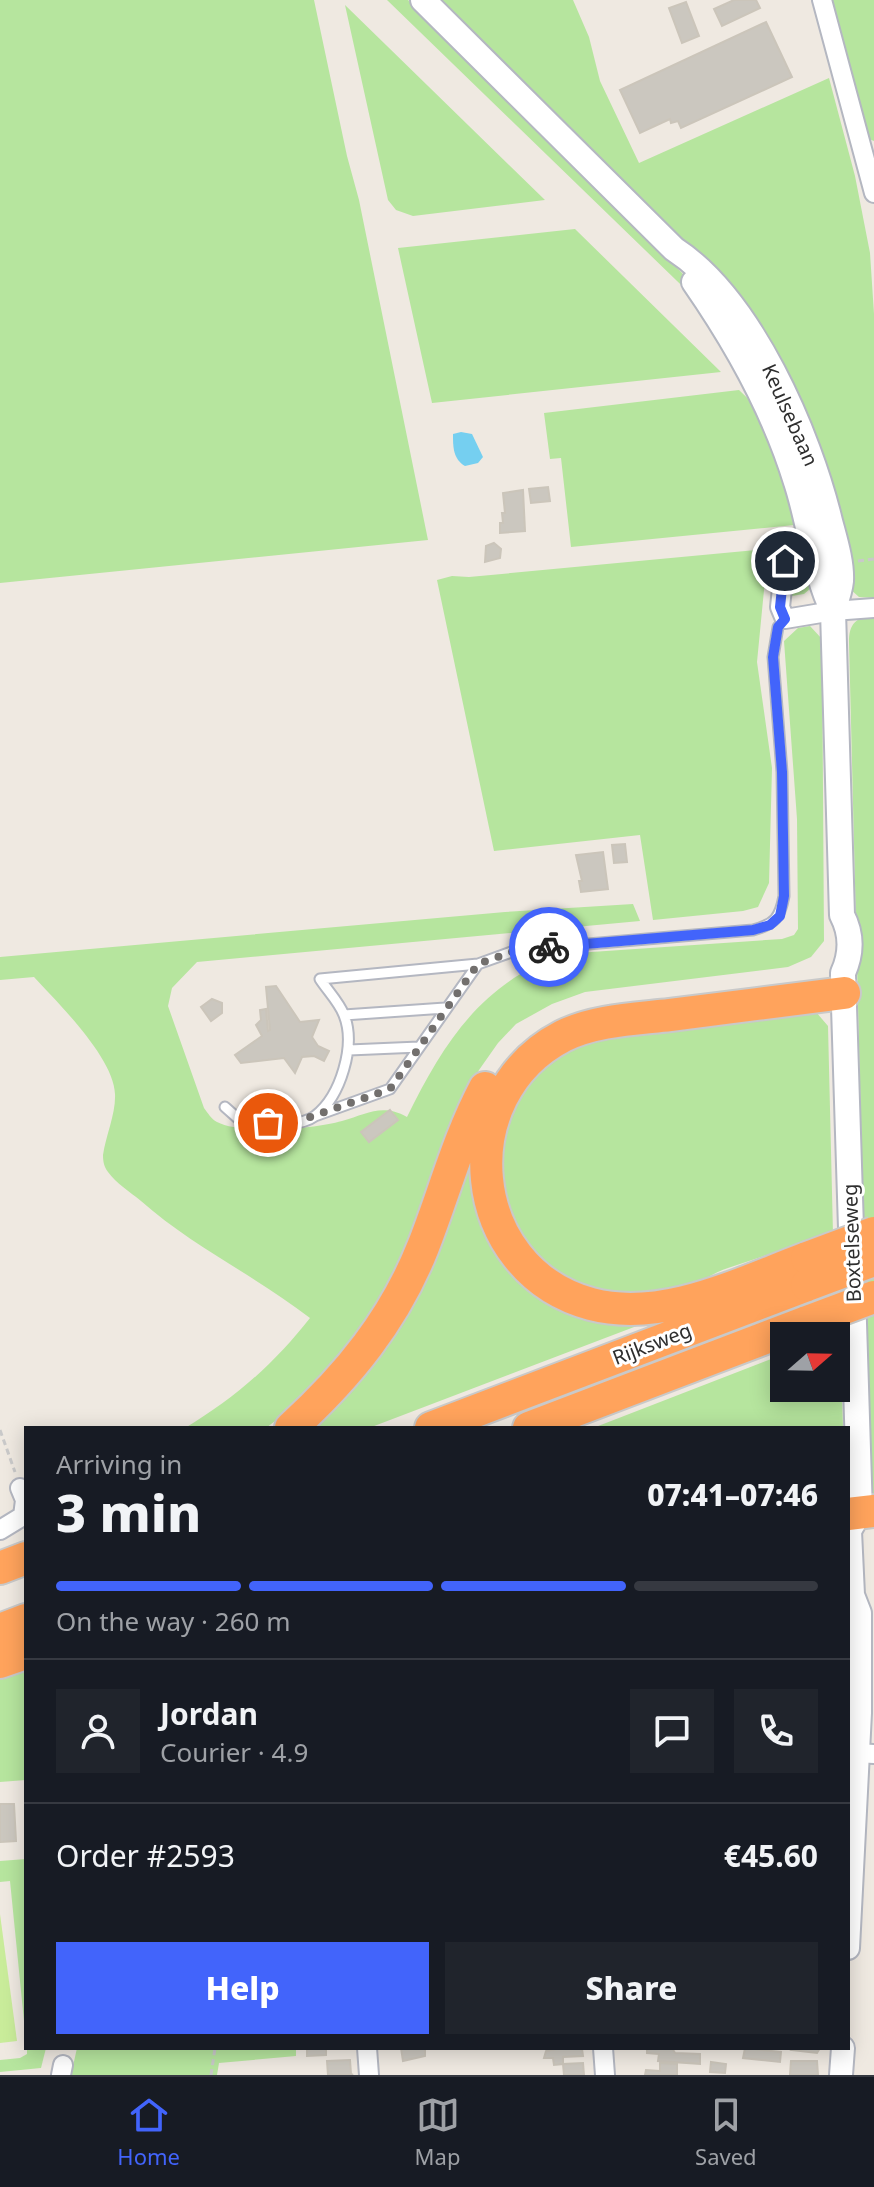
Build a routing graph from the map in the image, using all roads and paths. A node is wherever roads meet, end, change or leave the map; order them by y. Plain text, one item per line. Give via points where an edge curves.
1 (423, 0) edge
2 (822, 0) edge
3 (874, 193) edge
4 (785, 561) dead end
5 (874, 608) edge
6 (833, 611) junction
7 (785, 619) junction
8 (842, 915) joint
9 (478, 964) junction
10 (844, 983) junction
11 (445, 1008) junction
12 (344, 1015) junction
13 (419, 1047) junction
14 (349, 1050) junction
15 (225, 1107) dead end
16 (315, 1116) junction
17 (874, 1233) edge
18 (874, 1260) edge
19 (807, 1271) junction
20 (874, 1297) edge
21 (293, 1426) edge
22 (436, 1426) edge
23 (534, 1426) edge
24 (0, 1430) edge
25 (20, 1488) joint
26 (24, 1498) edge
27 (24, 1508) edge
28 (861, 1513) edge
29 (0, 1530) edge
30 (24, 1559) edge
31 (0, 1568) edge
32 (24, 1583) edge
33 (0, 1592) edge
34 (24, 1621) edge
35 (0, 1630) edge
36 (24, 1654) edge
37 (0, 1662) edge
38 (867, 1711) edge
39 (859, 1763) edge
40 (850, 1914) edge
41 (215, 2050) edge
42 (367, 2050) edge
43 (603, 2050) edge
44 (843, 2050) edge
45 (211, 2075) edge
46 (369, 2075) edge
47 (605, 2075) edge
48 (841, 2075) edge

1 - 6 main road, Keulsebaan via 674,249 749,368 774,421 807,517 821,586
2 - 3 street
4 - 7 street via 780,607
5 - 6 street
6 - 7 street
6 - 8 main road, Keulsebaan
7 - 9 lane via 778,627 773,657 782,772 780,916 753,930 517,950
8 - 10 main road, Boxtelseweg via 849,928 850,958
9 - 11 lane
9 - 12 lane via 320,979
10 - 19 highway via 575,1031 544,1048 514,1077 497,1106 486,1146 489,1196 504,1236 533,1272 590,1304 636,1309 685,1302
10 - 21 highway via 595,1008 556,1020 518,1047 483,1091 424,1246 378,1335
10 - 28 main road, Boxtelseweg
11 - 12 lane
11 - 13 lane
12 - 14 lane
13 - 14 lane
13 - 16 lane via 390,1089
14 - 16 lane via 340,1084
15 - 16 lane via 243,1123 293,1123
17 - 19 highway, bridge
18 - 19 highway, Rijksweg, bridge
19 - 22 highway, Rijksweg
20 - 23 highway, Rijksweg, bridge
24 - 25 path
25 - 26 street
27 - 29 street via 23,1516
28 - 38 street, Boxtelseweg via 867,1602 860,1613
30 - 31 highway
32 - 33 highway
34 - 35 highway
36 - 37 highway
38 - 39 street, Boxtelseweg
39 - 40 street, Boxtelseweg
41 - 45 path
42 - 46 street
43 - 47 street
44 - 48 street

